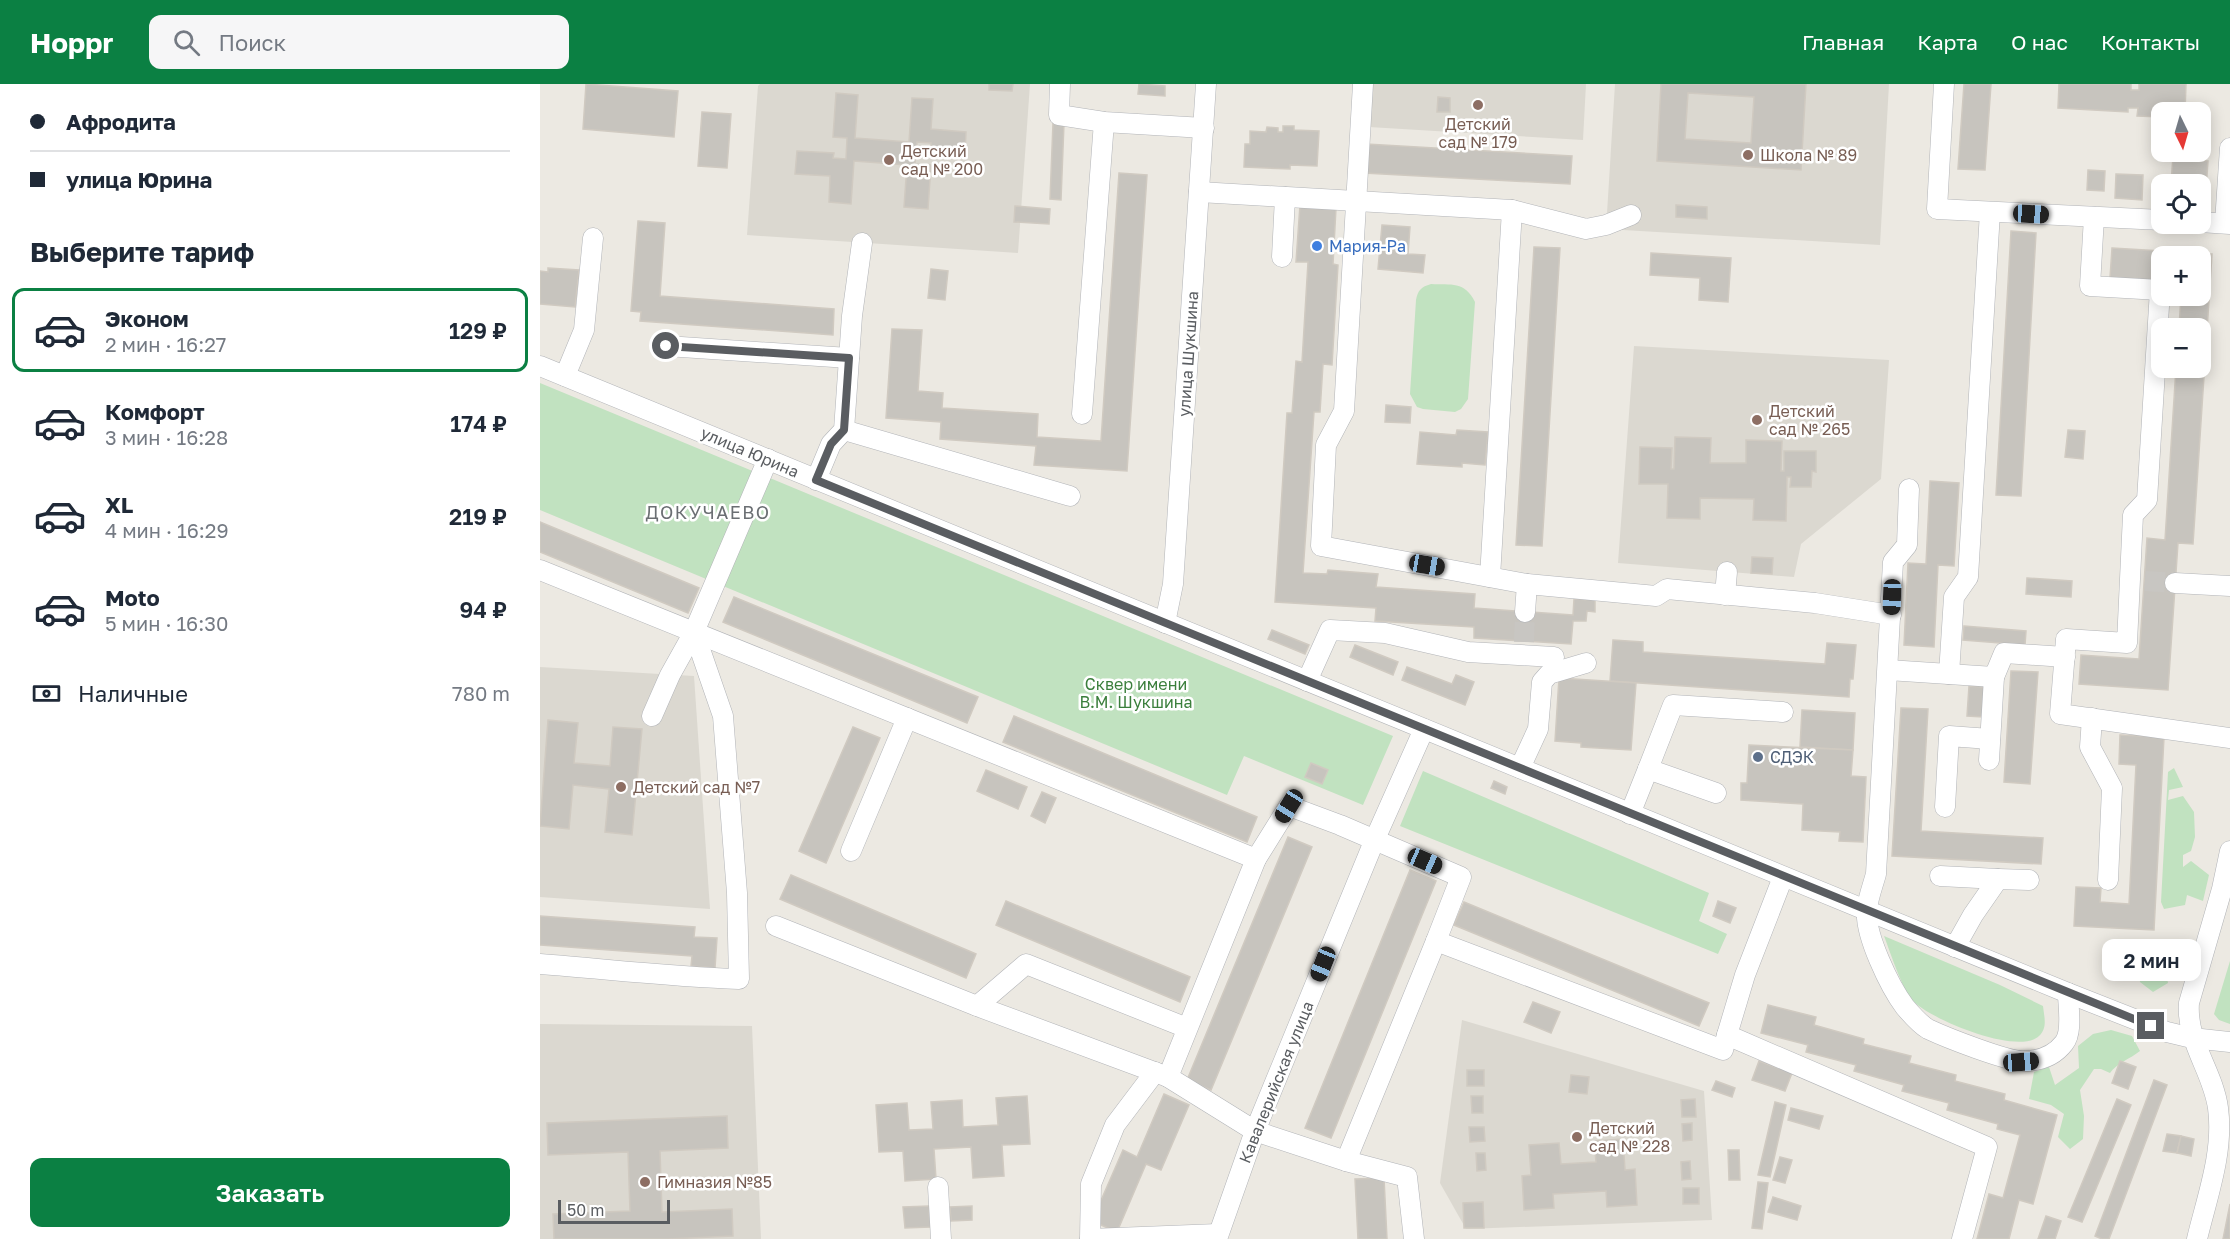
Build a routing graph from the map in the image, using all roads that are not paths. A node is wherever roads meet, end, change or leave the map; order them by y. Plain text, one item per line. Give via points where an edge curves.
1 (1060, 84) edge
2 (1206, 84) edge
3 (1363, 84) edge
4 (1944, 84) edge
5 (1104, 122) junction
6 (1204, 128) junction
7 (2230, 148) edge
8 (1199, 192) junction
9 (1285, 196) junction
10 (1357, 200) junction
11 (1512, 210) junction
12 (1990, 212) junction
13 (1631, 215) dead end
14 (2094, 217) junction
15 (2151, 220) edge
16 (2211, 222) edge
17 (2228, 223) edge
18 (592, 238) dead end
19 (862, 243) dead end
20 (1282, 257) dead end
21 (666, 346) dead end
22 (849, 358) junction
23 (540, 366) edge
24 (565, 376) junction
25 (1082, 414) dead end
26 (844, 430) junction
27 (768, 459) junction
28 (816, 480) junction
29 (1909, 489) dead end
30 (1070, 496) dead end
31 (540, 570) edge
32 (1727, 572) dead end
33 (1490, 577) junction
34 (2175, 583) tunnel mouth
35 (1527, 584) junction
36 (2230, 586) edge
37 (1725, 595) junction
38 (1525, 612) tunnel mouth
39 (1891, 615) junction
40 (1165, 623) junction
41 (694, 632) junction
42 (1554, 657) dead end
43 (2065, 657) junction
44 (1586, 663) dead end
45 (1888, 670) junction
46 (1949, 674) junction
47 (1994, 677) junction
48 (1307, 681) junction
49 (1783, 712) dead end
50 (652, 716) dead end
51 (907, 718) junction
52 (2092, 718) junction
53 (1424, 729) junction
54 (2230, 738) edge
55 (1990, 739) junction
56 (1989, 760) dead end
57 (1520, 768) junction
58 (1648, 769) junction
59 (1716, 793) dead end
60 (1945, 807) dead end
61 (1630, 814) junction
62 (1375, 839) junction
63 (851, 851) dead end
64 (2230, 851) edge
65 (1256, 859) junction
66 (1940, 876) dead end
67 (1783, 877) junction
68 (1998, 879) junction
69 (2228, 879) edge
70 (2029, 880) dead end
71 (2108, 880) dead end
72 (1866, 911) junction
73 (776, 926) dead end
74 (1436, 941) junction
75 (1955, 947) junction
76 (540, 964) edge
77 (2068, 993) junction
78 (977, 1006) junction
79 (1187, 1028) junction
80 (1727, 1035) junction
81 (2192, 1038) junction
82 (2230, 1042) edge
83 (1162, 1074) junction
84 (1255, 1131) junction
85 (1346, 1161) junction
86 (938, 1187) dead end
87 (1218, 1237) edge
88 (941, 1239) edge
89 (1090, 1239) edge
90 (1414, 1239) edge
91 (1962, 1239) edge
92 (2197, 1239) edge

1 - 5 street via 1059,115
2 - 6 street, улица Шукшина
3 - 10 street
4 - 12 street via 1936,209
5 - 6 street
5 - 25 street
6 - 8 street, улица Шукшина
7 - 17 street
8 - 9 street
8 - 40 street, улица Шукшина via 1173,584
9 - 10 street
9 - 20 street
10 - 11 street
10 - 33 street via 1344,411 1326,445 1321,546
11 - 13 street via 1586,229
11 - 33 street
12 - 14 street
12 - 46 street via 1968,578 1954,597
14 - 15 street
14 - 43 street via 2090,286 2160,290 2147,500 2133,515 2137,580 2127,643 2066,639
16 - 17 street
18 - 24 street via 584,330
19 - 22 street
21 - 22 street
22 - 26 street
23 - 24 street, улица Юрина
24 - 27 street, улица Юрина
26 - 28 street via 831,444
26 - 30 street
27 - 28 street, улица Юрина
27 - 41 street
28 - 40 street, улица Юрина
29 - 39 street via 1907,545 1893,562
31 - 41 street
32 - 37 street
33 - 35 street
34 - 36 street
35 - 37 street via 1656,596 1667,589
35 - 38 street
37 - 39 street
39 - 45 street
40 - 48 street, улица Юрина
41 - 50 street
41 - 51 street
41 - 76 street via 723,716 737,893 739,979
42 - 48 street via 1524,649 1468,652 1385,633 1330,630
43 - 47 street via 2004,653
43 - 52 street via 2060,714
44 - 57 street via 1549,674 1542,682 1538,729
45 - 46 street
45 - 72 street via 1876,874
46 - 47 street
47 - 55 street
48 - 53 street, улица Юрина
49 - 58 street via 1673,705
51 - 63 street
51 - 65 street
52 - 54 street
52 - 71 street via 2090,747 2112,788
53 - 57 street, улица Юрина
53 - 62 street, Кавалерийская улица
55 - 56 street
55 - 60 street via 1949,736
57 - 61 street, улица Юрина
58 - 59 street
58 - 61 street
61 - 67 street, улица Юрина
62 - 65 street via 1289,806
62 - 74 street via 1461,877
62 - 84 street, Кавалерийская улица
64 - 69 street
65 - 79 street
66 - 68 street
67 - 72 street, улица Юрина
67 - 80 street via 1745,975
68 - 70 street
68 - 75 street
69 - 81 street via 2189,1003
72 - 75 street, улица Юрина
72 - 77 street via 1869,929 1890,980 1905,1007 1926,1028 2021,1062 2036,1060 2051,1056 2066,1041
73 - 78 street
74 - 80 street via 1723,1050
74 - 85 street
75 - 77 street, улица Юрина
77 - 81 street, улица Юрина
78 - 79 street via 1026,964
78 - 83 street
79 - 83 street
80 - 91 street via 1987,1147
81 - 82 street, улица Юрина
81 - 92 street via 2218,1108 2219,1143
83 - 84 street
83 - 89 street via 1115,1125 1091,1184
84 - 85 street
84 - 87 street, Кавалерийская улица
85 - 90 street via 1407,1177
86 - 88 street
87 - 89 street

